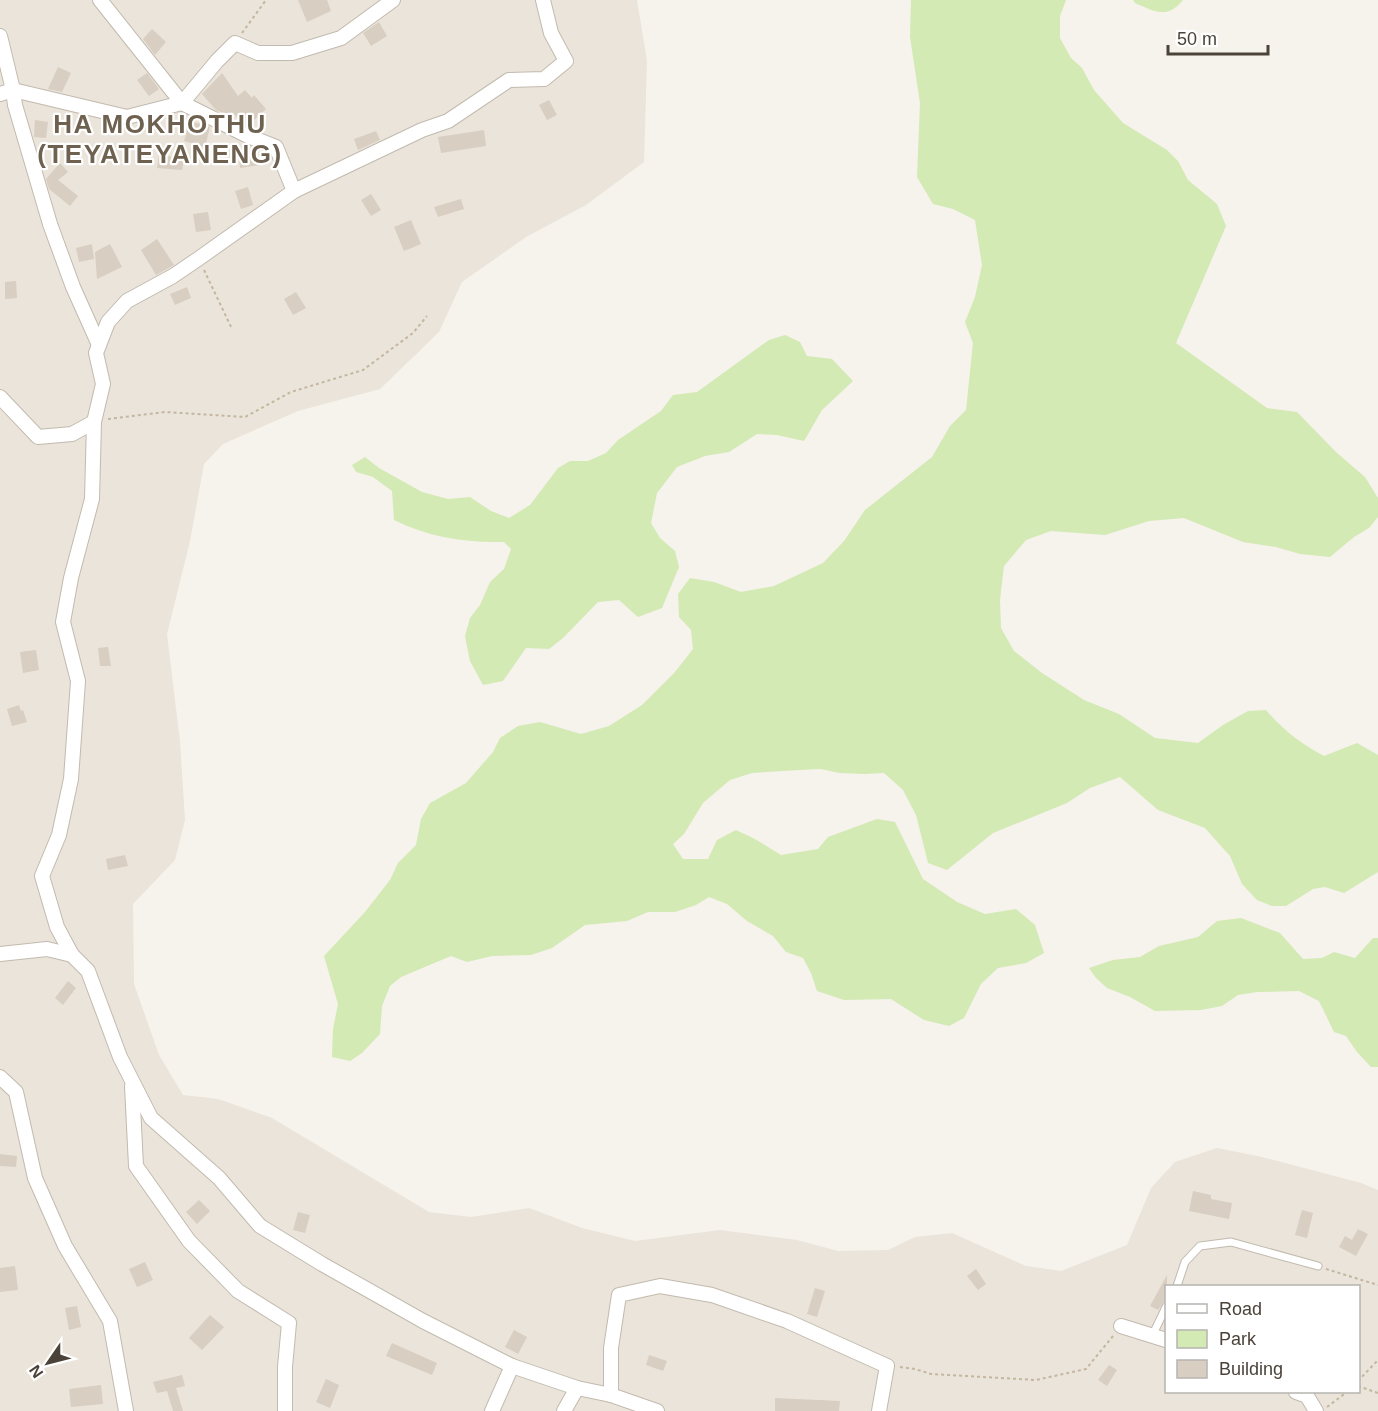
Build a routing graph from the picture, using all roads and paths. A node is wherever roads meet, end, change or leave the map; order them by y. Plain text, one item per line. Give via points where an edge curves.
1 (100, 0) edge
2 (266, 0) edge
3 (393, 0) edge
4 (543, 0) edge
5 (0, 36) edge
6 (235, 43) junction
7 (7, 92) edge
8 (182, 103) junction
9 (294, 191) junction
10 (198, 259) junction
11 (427, 316) dead end
12 (232, 329) dead end
13 (99, 345) junction
14 (0, 397) edge
15 (94, 422) junction
16 (0, 954) edge
17 (72, 955) junction
18 (0, 1077) edge
19 (132, 1080) junction
20 (1318, 1266) joint
21 (1178, 1285) edge
22 (1378, 1285) edge
23 (1165, 1311) edge
24 (1121, 1326) joint
25 (1153, 1334) junction
26 (1165, 1339) edge
27 (1378, 1360) edge
28 (512, 1366) junction
29 (887, 1366) junction
30 (1360, 1380) edge
31 (1360, 1386) edge
32 (578, 1388) junction
33 (1299, 1393) edge
34 (1346, 1393) edge
35 (1378, 1394) edge
36 (611, 1395) junction
37 (126, 1411) edge
38 (285, 1411) edge
39 (492, 1411) edge
40 (564, 1411) edge
41 (657, 1411) edge
42 (879, 1411) edge
43 (1316, 1411) edge
44 (1323, 1411) edge

1 - 8 street
2 - 6 path
3 - 6 street via 341,38 292,53 258,53
4 - 9 street via 551,33 566,61 544,79 509,80 448,121
5 - 7 street
6 - 8 street
7 - 8 street via 127,117
7 - 13 street via 15,105 50,224
8 - 9 street via 276,147
9 - 10 street
10 - 12 path
10 - 13 street via 127,301 108,322
11 - 15 path via 413,333 363,370 291,392 245,417 165,412
13 - 15 street via 96,353 103,384
14 - 15 street via 38,437 72,434
15 - 17 street via 92,499 63,622 78,681 70,778 59,835 42,876 57,927
16 - 17 street via 47,949
17 - 19 street via 88,971
18 - 37 street via 16,1092 35,1178 65,1246 110,1321
19 - 28 street via 151,1118 219,1178 260,1226 423,1321
19 - 38 street via 136,1166 189,1241 238,1291 290,1323
20 - 21 lane via 1231,1242 1200,1246 1185,1262
20 - 22 path
23 - 25 lane
24 - 25 street
24 - 29 path via 1086,1370 1036,1380 931,1374
25 - 26 street
27 - 30 path
28 - 32 street
28 - 39 street
29 - 36 street via 787,1321 712,1295 660,1286 619,1295 611,1348
29 - 42 street
31 - 35 path
32 - 36 street
32 - 40 street
33 - 43 street via 1307,1396
34 - 44 path
36 - 41 street

